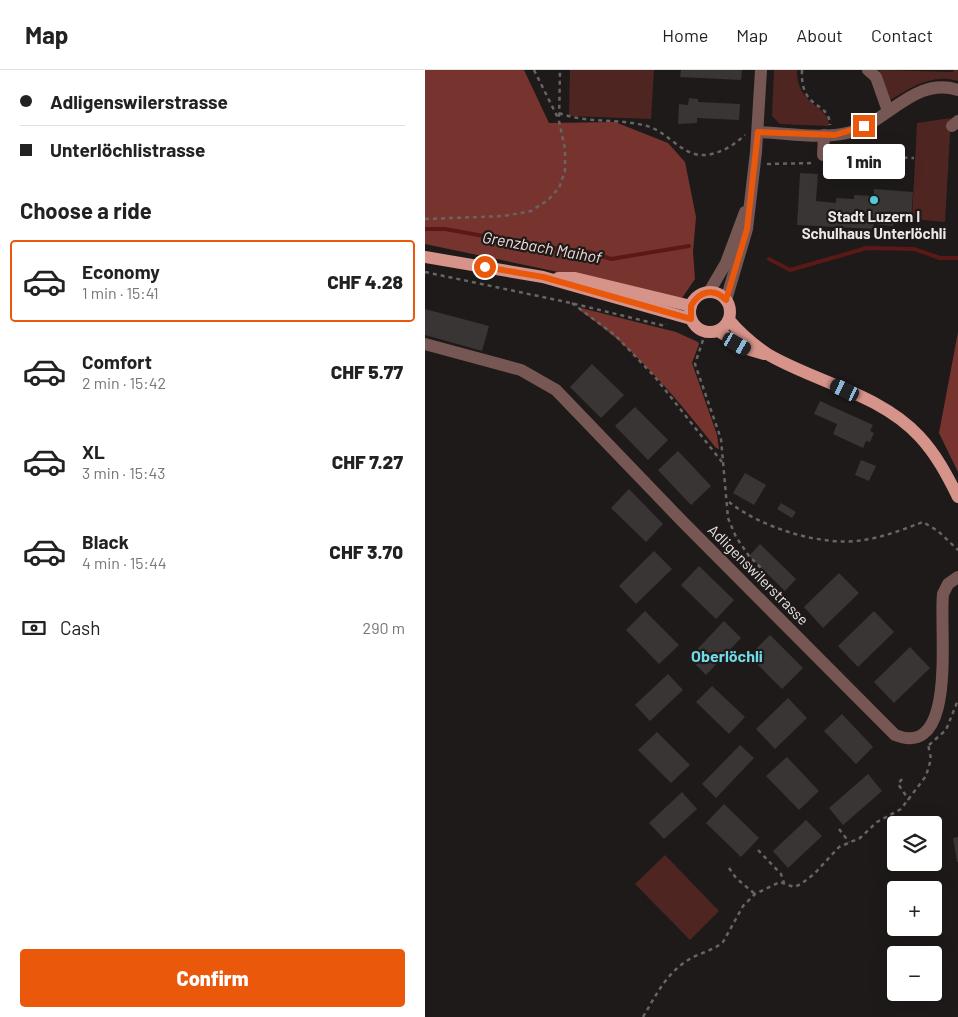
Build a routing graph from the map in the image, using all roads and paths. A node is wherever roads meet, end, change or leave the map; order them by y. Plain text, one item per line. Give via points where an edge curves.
1 (534, 70) edge
2 (560, 70) edge
3 (761, 70) edge
4 (801, 70) edge
5 (868, 70) edge
6 (958, 90) edge
7 (888, 112) junction
8 (559, 113) junction
9 (559, 121) junction
10 (752, 132) junction
11 (827, 132) junction
12 (823, 156) dead end
13 (914, 158) dead end
14 (794, 162) dead end
15 (770, 164) dead end
16 (834, 164) dead end
17 (748, 205) junction
18 (425, 219) edge
19 (425, 257) edge
20 (425, 272) edge
21 (543, 277) junction
22 (709, 292) junction
23 (726, 300) junction
24 (571, 302) junction
25 (691, 306) junction
26 (691, 319) junction
27 (729, 320) junction
28 (665, 326) dead end
29 (718, 331) junction
30 (703, 340) dead end
31 (425, 344) edge
32 (769, 354) junction
33 (724, 464) junction
34 (958, 497) edge
35 (728, 501) junction
36 (958, 550) edge
37 (958, 577) edge
38 (747, 587) junction
39 (958, 700) edge
40 (902, 779) dead end
41 (909, 800) junction
42 (839, 829) dead end
43 (849, 842) junction
44 (759, 850) dead end
45 (729, 868) dead end
46 (784, 883) junction
47 (755, 894) junction
48 (643, 1017) edge

1 - 9 path
2 - 8 path
3 - 10 street
4 - 11 path via 805,95 828,115
5 - 7 street via 876,77
6 - 7 street via 941,86 923,90
7 - 11 street via 857,130 835,135
8 - 9 path
8 - 10 path via 577,119 645,125 662,131 673,142 697,154 708,155 730,147
9 - 18 path via 565,149 565,171 559,188 547,200 531,211 504,216
10 - 11 street
10 - 17 street
11 - 12 street
13 - 16 path via 879,156
14 - 15 path
17 - 22 street via 726,263
17 - 23 street via 747,229
19 - 21 main road
20 - 24 path
21 - 25 main road via 575,278
21 - 26 main road
22 - 23 main road via 719,293
22 - 25 main road via 695,299
23 - 27 main road via 730,306
24 - 28 path
24 - 33 path via 616,336 701,432
25 - 26 main road
26 - 29 main road via 702,331
27 - 29 main road
27 - 32 main road
29 - 32 main road via 747,350
30 - 33 path via 695,364 721,439
31 - 38 street, Adligenswilerstrasse via 521,370 555,390
32 - 34 main road via 857,396 904,423 945,470
33 - 35 path
35 - 36 path via 763,523 825,541 863,540 923,522 938,530
35 - 38 path via 728,518 735,537 762,569
37 - 38 street, Adligenswilerstrasse via 948,584 943,594 945,702 935,728 928,735 908,739 895,735 885,726
39 - 41 path via 946,730 929,745 931,759 925,776
40 - 41 path via 898,784
41 - 43 path via 901,809
42 - 43 path
43 - 46 path via 839,847 801,884
44 - 46 path via 781,874
45 - 47 path
46 - 47 path
47 - 48 path via 743,906 723,942 690,958 664,980

